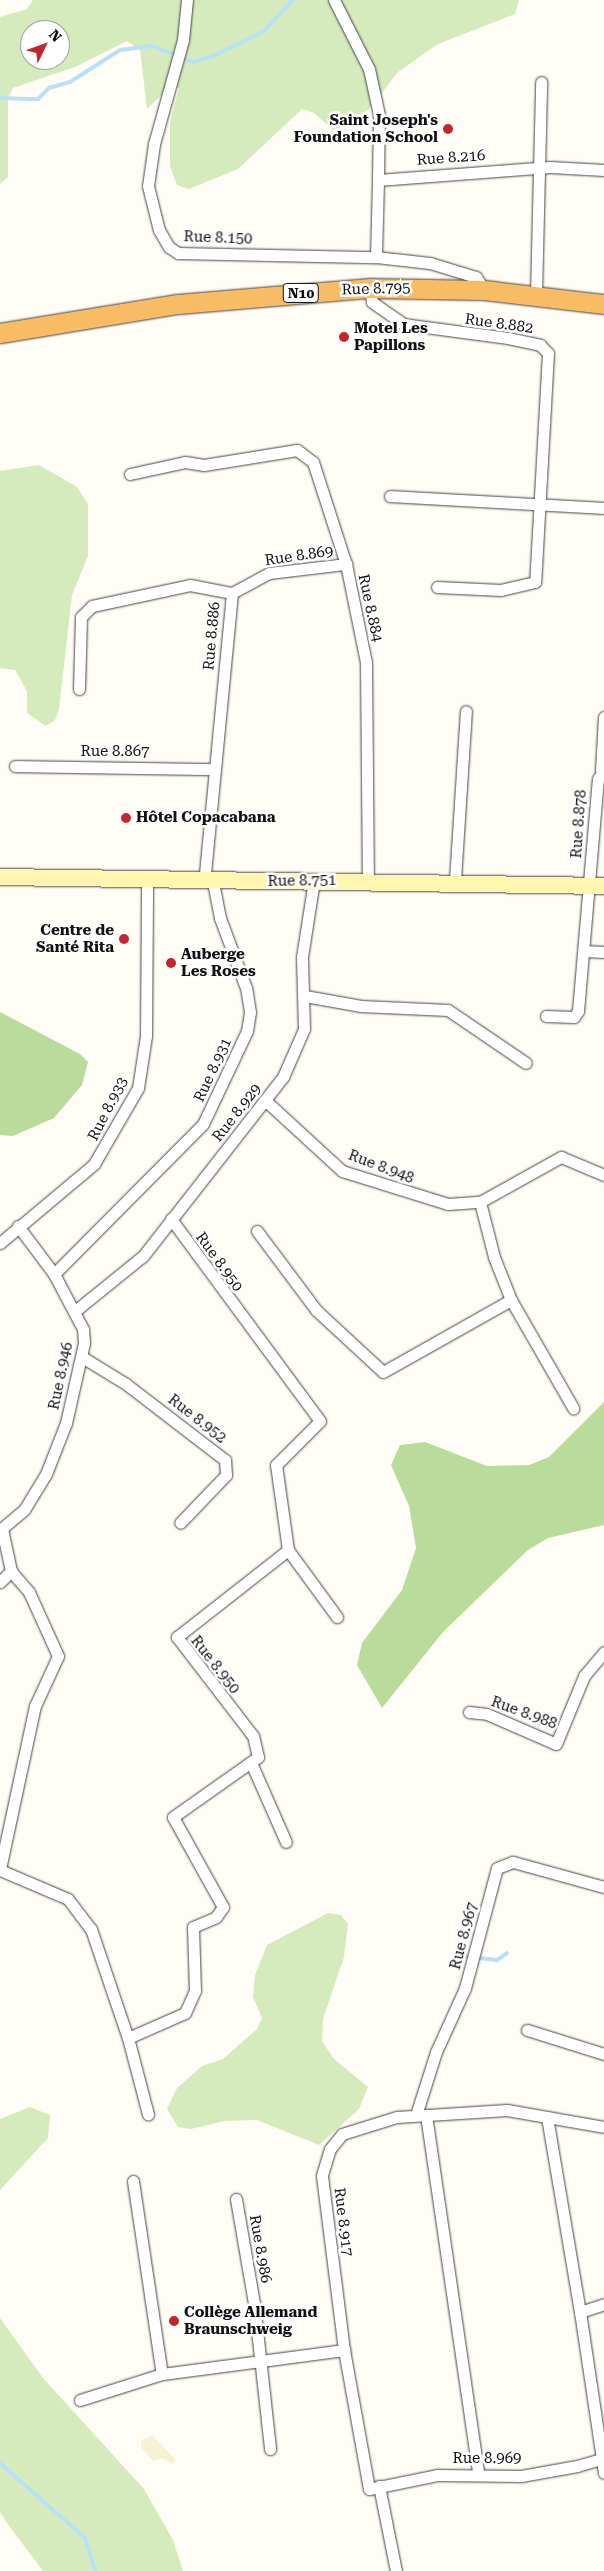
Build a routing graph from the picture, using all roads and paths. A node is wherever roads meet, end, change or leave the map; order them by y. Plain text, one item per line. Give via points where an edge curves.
1 (186, 0) edge
2 (334, 0) edge
3 (541, 82) dead end
4 (538, 170) junction
5 (604, 170) edge
6 (378, 180) junction
7 (376, 257) junction
8 (370, 288) junction
9 (484, 290) junction
10 (536, 294) junction
11 (604, 304) edge
12 (0, 333) edge
13 (130, 474) dead end
14 (390, 496) dead end
15 (538, 505) junction
16 (604, 508) edge
17 (346, 564) junction
18 (437, 587) dead end
19 (232, 594) junction
20 (79, 689) dead end
21 (466, 711) dead end
22 (604, 717) edge
23 (15, 766) dead end
24 (214, 769) junction
25 (602, 770) edge
26 (0, 877) edge
27 (314, 880) junction
28 (368, 880) junction
29 (455, 880) junction
30 (148, 882) junction
31 (208, 882) junction
32 (597, 885) edge
33 (585, 951) junction
34 (604, 952) edge
35 (306, 996) junction
36 (546, 1016) dead end
37 (526, 1063) dead end
38 (267, 1102) junction
39 (604, 1175) edge
40 (480, 1202) junction
41 (171, 1219) junction
42 (18, 1226) junction
43 (256, 1231) dead end
44 (0, 1243) edge
45 (54, 1274) junction
46 (512, 1300) junction
47 (75, 1311) junction
48 (82, 1357) junction
49 (573, 1408) dead end
50 (180, 1523) dead end
51 (1, 1529) edge
52 (288, 1550) junction
53 (11, 1571) junction
54 (0, 1582) edge
55 (337, 1617) dead end
56 (604, 1652) edge
57 (469, 1712) dead end
58 (252, 1765) junction
59 (286, 1842) dead end
60 (0, 1869) edge
61 (604, 1887) edge
62 (527, 2030) dead end
63 (128, 2038) junction
64 (604, 2054) edge
65 (148, 2114) dead end
66 (421, 2115) junction
67 (547, 2118) junction
68 (604, 2127) edge
69 (133, 2181) dead end
70 (236, 2199) dead end
71 (604, 2304) edge
72 (580, 2312) junction
73 (344, 2350) junction
74 (261, 2364) junction
75 (162, 2374) junction
76 (80, 2400) dead end
77 (270, 2449) dead end
78 (602, 2459) junction
79 (478, 2473) junction
80 (604, 2473) edge
81 (379, 2486) junction
82 (396, 2571) edge

1 - 7 street, Rue 8.150 via 183,40 154,144 148,186 159,230 169,247 178,253
2 - 6 street via 369,69 379,115
3 - 4 street
4 - 5 street, Rue 8.216
4 - 6 street, Rue 8.216
4 - 10 street
6 - 7 street
7 - 9 street, Rue 8.150 via 430,263 476,277
8 - 9 highway, Rue 8.795 / N10
8 - 12 highway, Rue 8.795 / N10 via 178,304
8 - 15 street, Rue 8.882 via 372,302 402,324 491,335 546,348 547,437
9 - 10 highway, Rue 8.795 / N10
10 - 11 highway, Rue 8.795 / N10
13 - 17 street, Rue 8.884 via 185,462 204,465 297,450 307,454
14 - 15 street
15 - 16 street
15 - 18 street via 535,582 500,590
17 - 19 street, Rue 8.869 via 269,573
17 - 28 street, Rue 8.884 via 366,662
19 - 20 street, Rue 8.886 via 190,585 92,606 81,617
19 - 24 street, Rue 8.886
21 - 29 street
22 - 25 street, Rue 8.878 via 598,764
23 - 24 street, Rue 8.867
24 - 31 street, Rue 8.886
25 - 32 street, Rue 8.878
26 - 30 main road, Rue 8.751
27 - 28 main road, Rue 8.751
27 - 31 main road, Rue 8.751
27 - 35 street, Rue 8.929 via 302,957
28 - 29 main road, Rue 8.751
29 - 32 main road, Rue 8.751
30 - 31 main road, Rue 8.751
30 - 42 street, Rue 8.933 via 146,1036 138,1088 94,1164
31 - 45 street, Rue 8.931 via 246,988 250,1012 247,1031 202,1124
32 - 33 street, Rue 8.878
33 - 34 street
33 - 36 street, Rue 8.878 via 577,1015
35 - 37 street via 361,1006 448,1010
35 - 38 street, Rue 8.929 via 304,1028
38 - 40 street, Rue 8.948 via 342,1171 448,1204
38 - 41 street, Rue 8.929
39 - 40 street via 562,1158
40 - 46 street via 494,1257
41 - 47 street, Rue 8.929 via 126,1272
41 - 52 street, Rue 8.950 via 320,1421 276,1465
42 - 44 street, Rue 8.933
42 - 45 street, Rue 8.946
43 - 46 street via 316,1310 383,1372
45 - 47 street, Rue 8.946
46 - 49 street
47 - 48 street, Rue 8.946 via 83,1330
48 - 50 street, Rue 8.952 via 126,1384 225,1460 226,1475
48 - 51 street, Rue 8.946 via 66,1423 46,1474 24,1510
51 - 53 street
52 - 55 street
52 - 58 street, Rue 8.950 via 177,1637 253,1736 258,1757
53 - 54 street
53 - 60 street via 29,1592 58,1656 35,1706
56 - 57 street, Rue 8.988 via 584,1676 556,1744 487,1714
58 - 59 street
58 - 63 street via 173,1817 223,1907 216,1917 193,1927 195,1991 185,2013
60 - 63 street via 68,1900 81,1913 91,1928
61 - 66 street, Rue 8.967 via 513,1862 498,1868 465,1988 436,2052
62 - 64 street
63 - 65 street
66 - 67 street, Rue 8.917 via 507,2110
66 - 73 street, Rue 8.917 via 364,2124 342,2134 330,2149 322,2175 323,2206
66 - 79 street
67 - 68 street, Rue 8.917
67 - 72 street
69 - 75 street
70 - 74 street, Rue 8.986
71 - 72 street
72 - 78 street
73 - 74 street
73 - 81 street via 369,2489
74 - 75 street
74 - 77 street, Rue 8.986
75 - 76 street
78 - 79 street, Rue 8.969 via 521,2476
78 - 80 street
79 - 81 street, Rue 8.969
81 - 82 street

